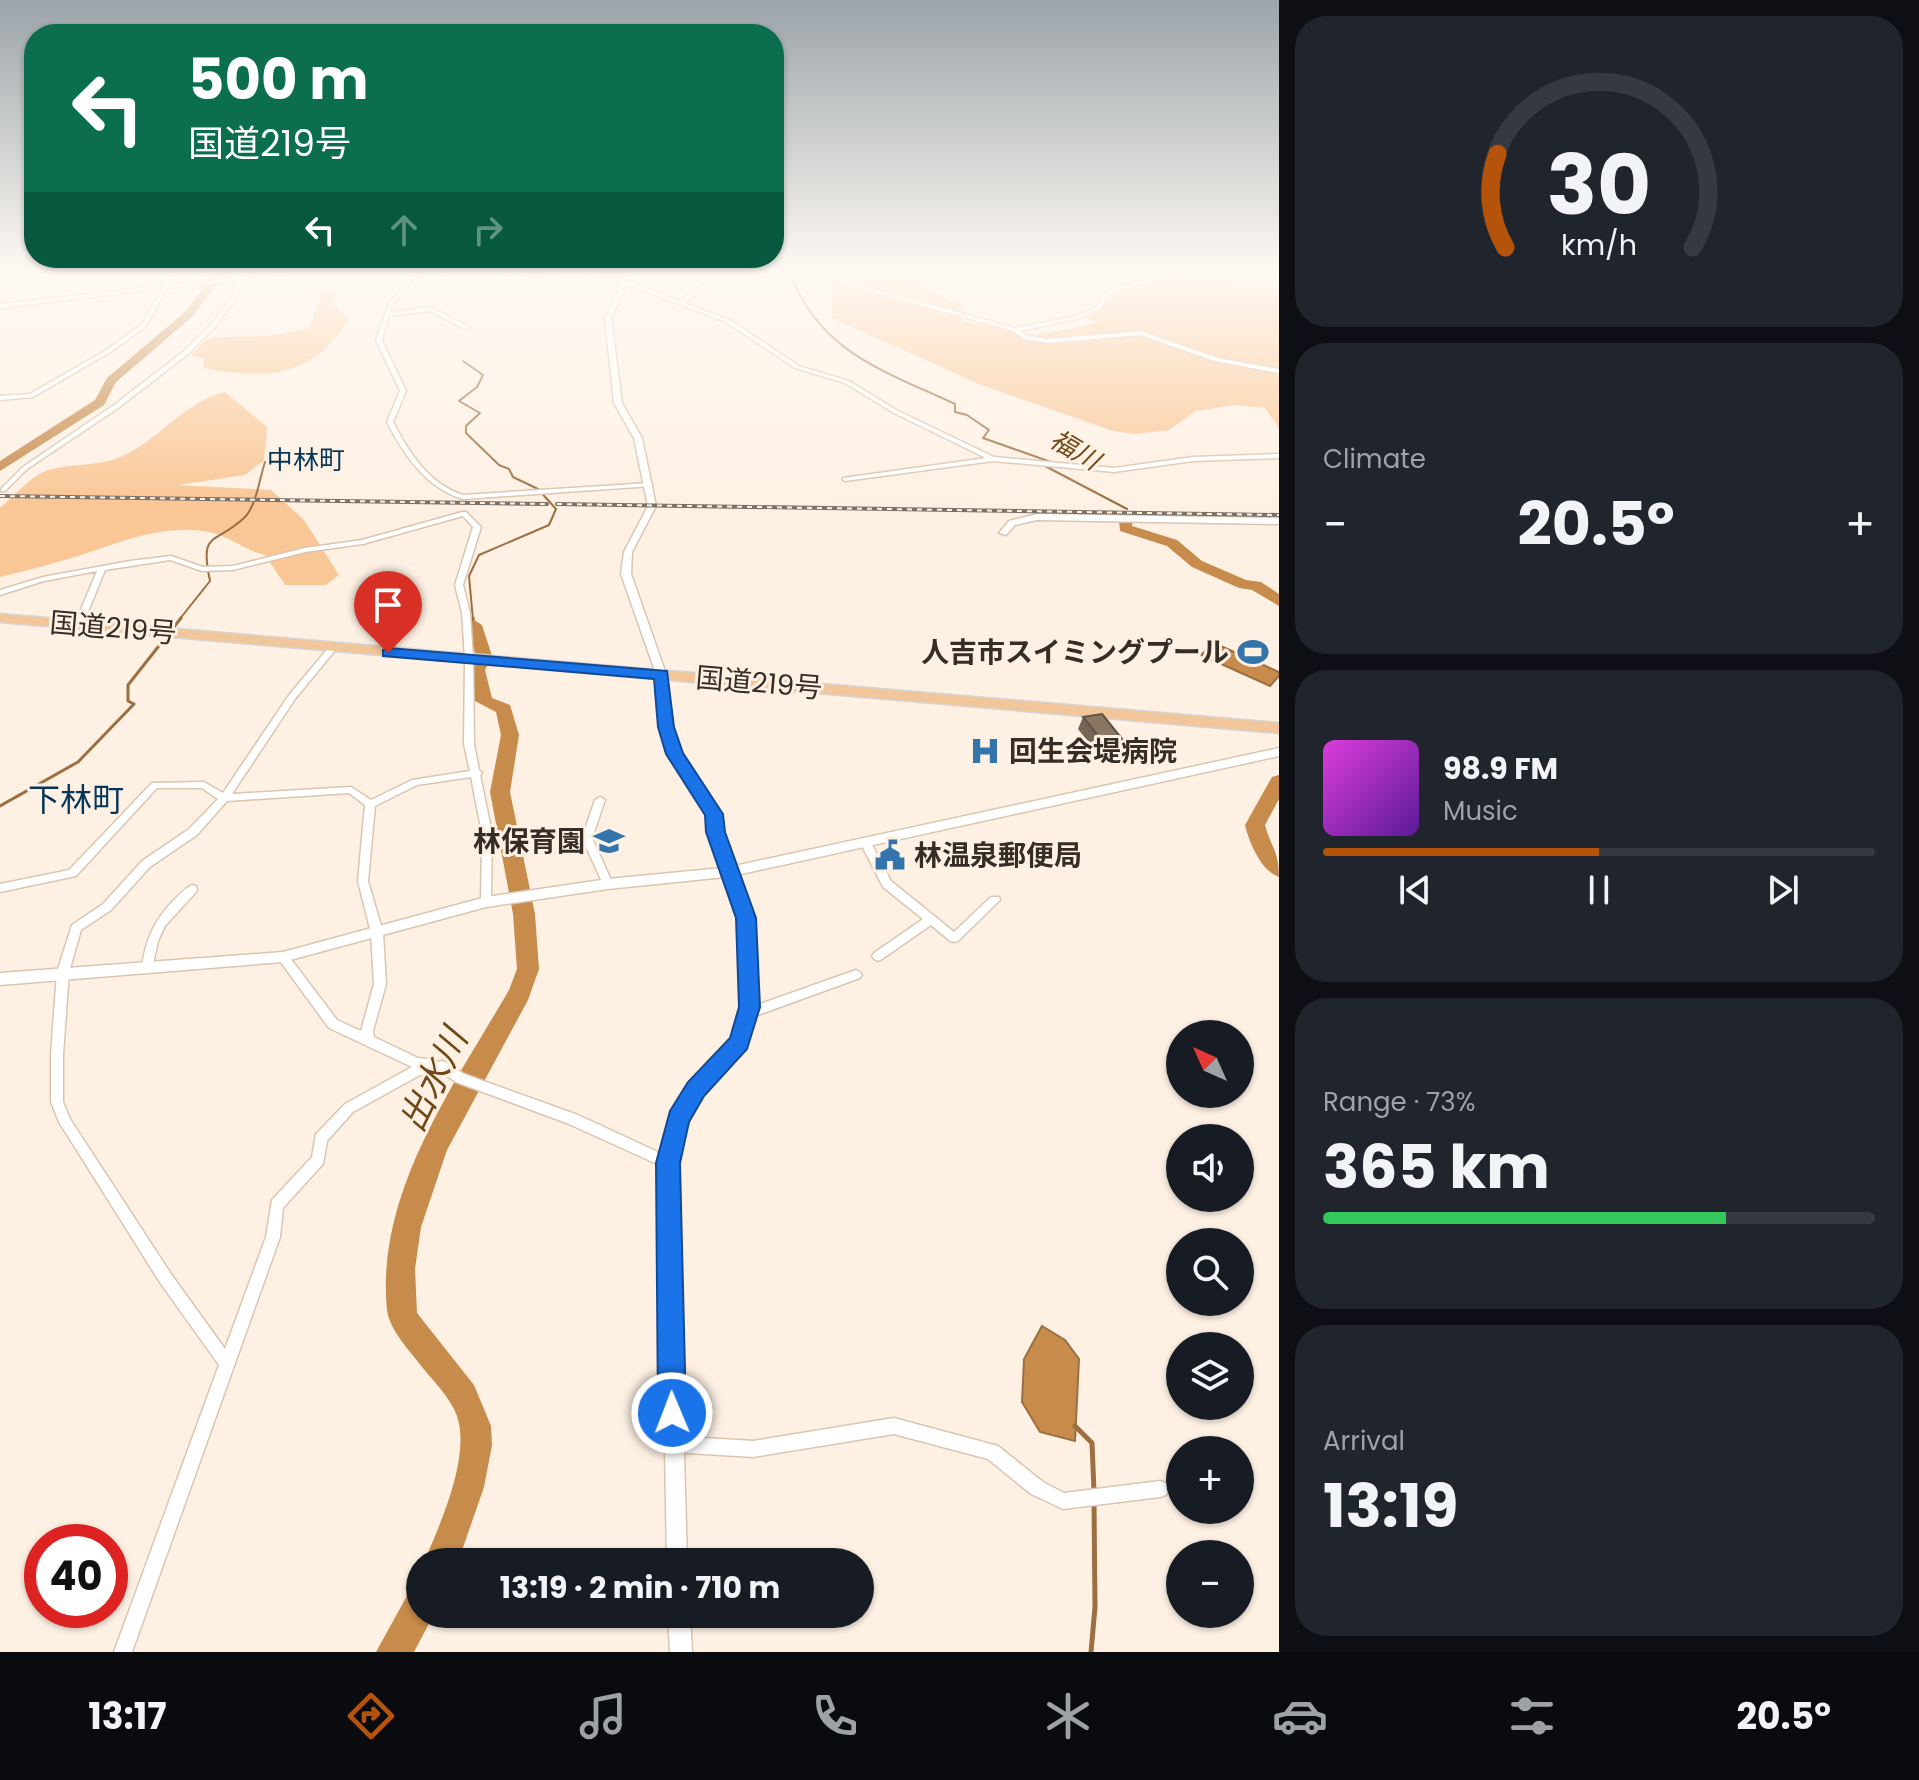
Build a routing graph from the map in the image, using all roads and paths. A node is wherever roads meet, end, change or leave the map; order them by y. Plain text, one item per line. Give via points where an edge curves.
1 (110, 350) edge
2 (190, 350) edge
3 (384, 350) edge
4 (611, 350) edge
5 (772, 350) edge
6 (1188, 350) edge
7 (1279, 371) edge
8 (0, 398) edge
9 (1279, 456) edge
10 (993, 459) junction
11 (845, 479) dead end
12 (650, 485) junction
13 (3, 490) dead end
14 (1279, 521) edge
15 (1003, 533) dead end
16 (102, 568) junction
17 (0, 593) edge
18 (0, 618) edge
19 (79, 624) junction
20 (333, 648) junction
21 (469, 659) junction
22 (661, 674) junction
23 (1274, 728) edge
24 (1279, 752) edge
25 (477, 773) junction
26 (224, 798) junction
27 (600, 800) dead end
28 (370, 804) junction
29 (866, 844) junction
30 (730, 872) junction
31 (608, 884) junction
32 (0, 888) edge
33 (192, 889) dead end
34 (995, 900) dead end
35 (486, 902) junction
36 (930, 920) junction
37 (377, 933) junction
38 (878, 956) dead end
39 (283, 957) junction
40 (148, 966) junction
41 (63, 972) junction
42 (856, 975) dead end
43 (0, 979) edge
44 (747, 1014) junction
45 (369, 1042) junction
46 (443, 1066) junction
47 (668, 1163) junction
48 (227, 1364) junction
49 (672, 1444) junction
50 (1160, 1489) dead end
51 (676, 1548) edge
52 (680, 1628) edge
53 (123, 1652) edge
54 (681, 1652) edge

1 - 8 street via 31,396
2 - 13 street via 25,468
3 - 12 street via 403,391 390,422 421,471 452,495
4 - 12 street via 618,403 638,438
5 - 10 street via 797,367 847,382
6 - 7 street
9 - 10 street via 1193,459 1114,470
10 - 11 street
12 - 22 street via 652,506 625,567
14 - 15 street via 1037,517 1012,523
16 - 17 street
16 - 19 street
16 - 21 street via 171,558 202,569 233,568 363,542 464,513 477,527 459,585
18 - 19 highway, 国道219号
19 - 20 highway, 国道219号
20 - 21 highway, 国道219号
20 - 26 street via 292,697
21 - 22 highway, 国道219号
21 - 25 street via 469,744
22 - 23 highway, 国道219号
22 - 30 street via 666,727 675,754 714,814
24 - 29 street
25 - 28 street via 415,782
25 - 35 street via 487,833
26 - 28 street via 351,790
26 - 32 street via 204,785 155,785 72,873
26 - 41 street via 193,832 146,864 107,907 76,928
27 - 31 street via 587,838
28 - 37 street via 363,881
29 - 30 street
29 - 36 street via 887,884
30 - 31 street
30 - 44 street via 746,918
31 - 35 street
33 - 40 street via 160,921 151,937
34 - 36 street via 954,938
35 - 37 street
36 - 38 street
37 - 39 street
37 - 45 street via 380,984 367,1031
39 - 40 street
39 - 45 street via 333,1024
40 - 41 street
41 - 43 street
41 - 48 street via 57,1102 65,1122
42 - 44 street
44 - 47 street via 739,1042 696,1089 678,1119
45 - 46 street via 417,1063
46 - 47 street via 460,1078 573,1119
46 - 48 street via 418,1070 349,1108 321,1138 318,1160 277,1205 273,1237
47 - 49 street
48 - 53 street
49 - 50 street via 753,1449 894,1426 992,1452 1037,1488 1063,1501
49 - 51 street
52 - 54 street

